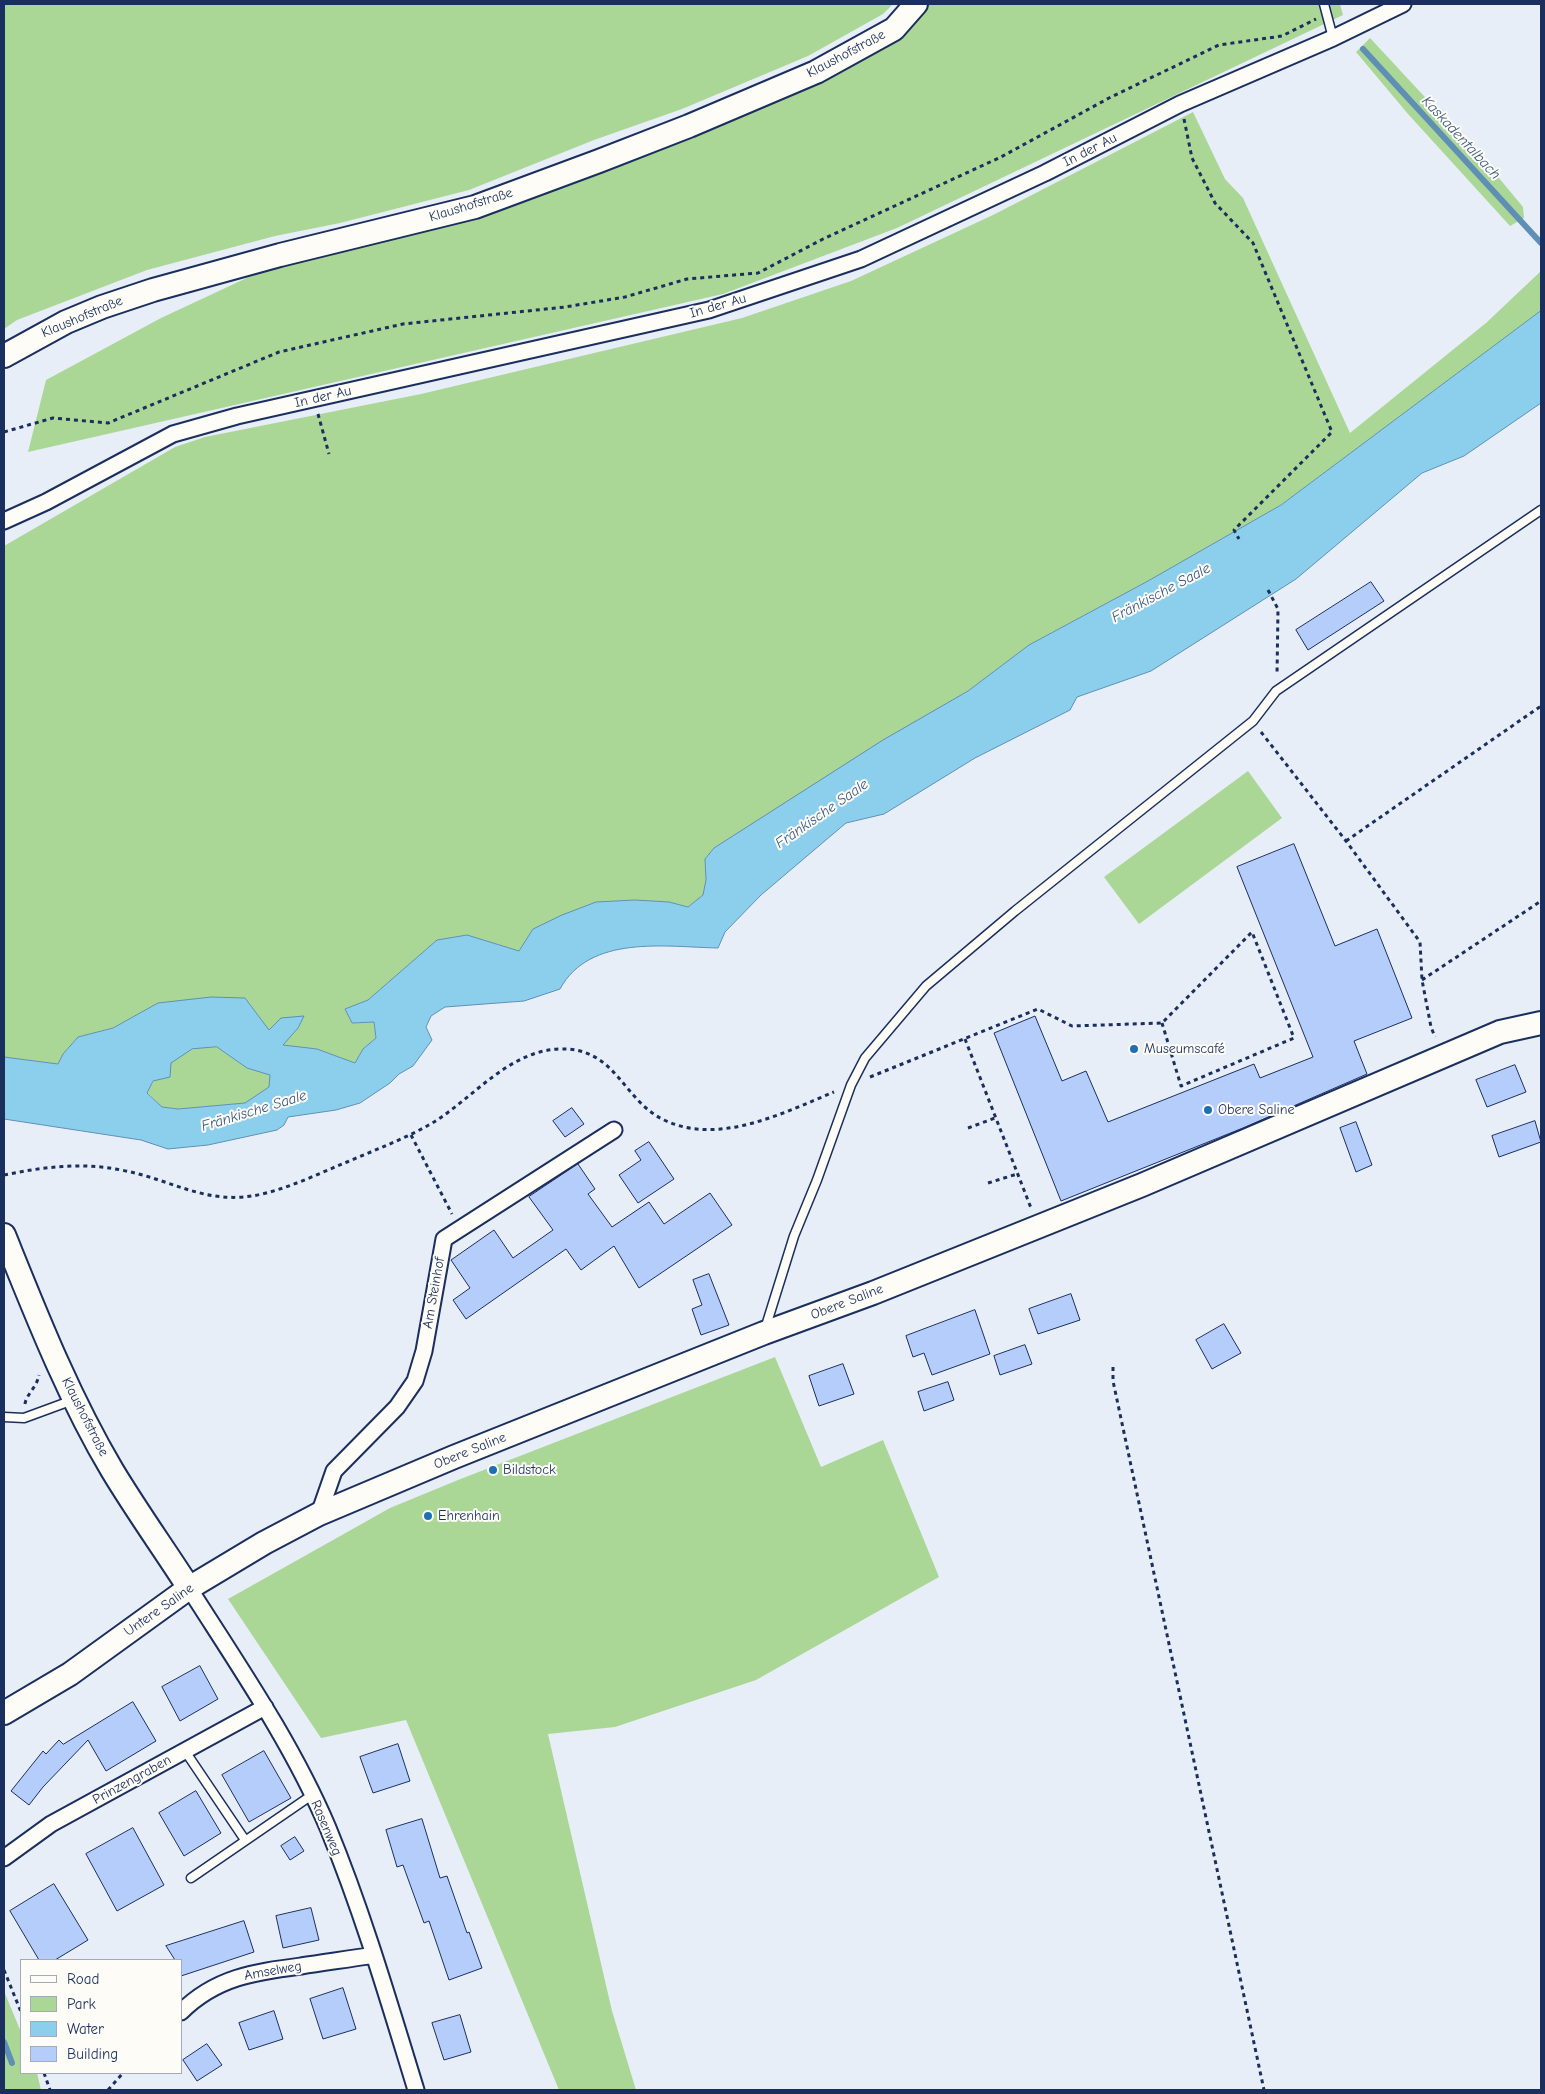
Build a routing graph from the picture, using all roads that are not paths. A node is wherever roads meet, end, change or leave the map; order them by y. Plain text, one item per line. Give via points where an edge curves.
1 (916, 4) edge
2 (1324, 4) edge
3 (1403, 4) edge
4 (1332, 38) junction
5 (4, 356) edge
6 (1541, 510) edge
7 (4, 521) edge
8 (1541, 1023) edge
9 (614, 1130) dead end
10 (4, 1235) edge
11 (764, 1333) junction
12 (75, 1399) junction
13 (4, 1417) edge
14 (319, 1514) junction
15 (189, 1588) junction
16 (265, 1707) junction
17 (4, 1713) edge
18 (185, 1751) junction
19 (312, 1795) junction
20 (245, 1840) junction
21 (4, 1858) edge
22 (191, 1878) dead end
23 (374, 1956) junction
24 (182, 2011) edge
25 (416, 2090) edge

1 - 5 main road, Klaushofstraße via 894,29 816,72 599,161 475,207 153,290 66,322
2 - 4 lane
3 - 4 street, In der Au
4 - 7 street, In der Au via 1180,104 1045,173 861,259 709,310 237,416 173,434
6 - 11 lane via 1276,690 1253,721 926,986 865,1058 851,1085 794,1236
8 - 11 main road, Obere Saline via 1500,1032 1142,1185
9 - 14 street, Am Steinhof via 444,1239 424,1351 415,1381 397,1407 334,1470
10 - 12 main road, Klaushofstraße
11 - 14 main road, Obere Saline
12 - 13 lane via 24,1418
12 - 15 main road, Klaushofstraße via 112,1470
14 - 15 main road, Untere Saline
15 - 16 street, Rasenweg
15 - 17 main road, Untere Saline via 70,1674
16 - 18 street, Prinzengraben
16 - 19 street, Rasenweg
18 - 20 lane
18 - 21 street, Prinzengraben via 51,1824
19 - 20 lane
19 - 23 street, Rasenweg
20 - 22 lane
23 - 24 street, Amselweg via 250,1973 220,1984
23 - 25 street, Rasenweg

